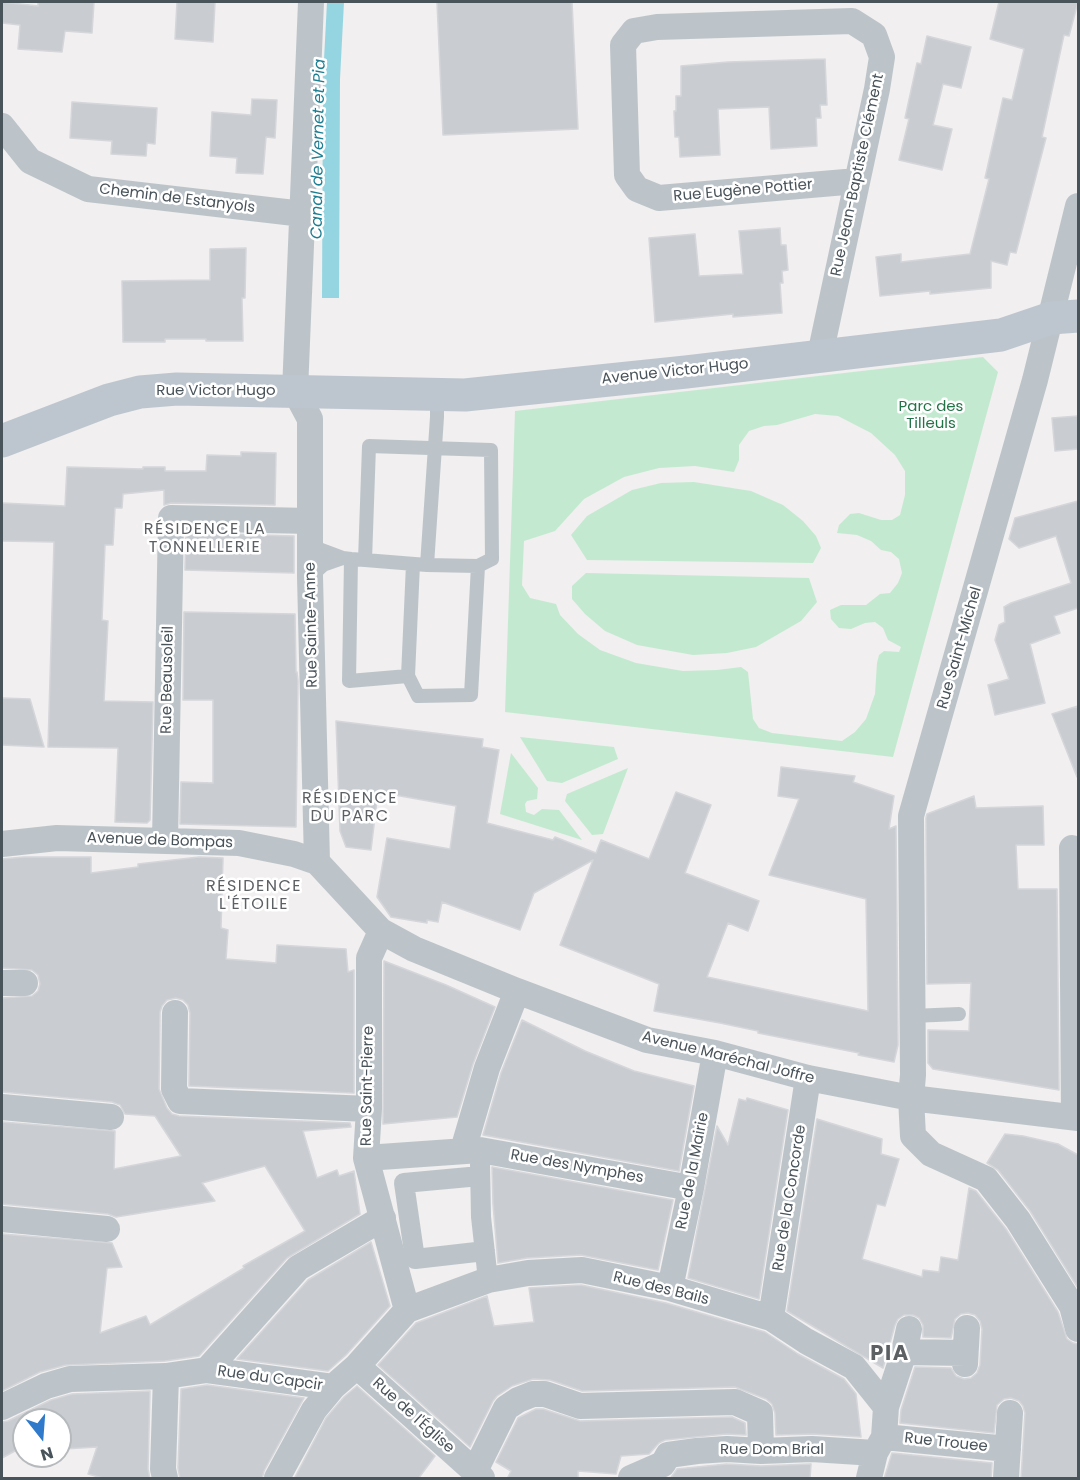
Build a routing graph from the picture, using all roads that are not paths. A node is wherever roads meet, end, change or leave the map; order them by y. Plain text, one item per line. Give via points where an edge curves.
1 (311, 2) edge
2 (657, 27) joint
3 (2, 126) edge
4 (857, 181) junction
5 (1078, 206) edge
6 (303, 214) junction
7 (1065, 317) edge
8 (820, 355) junction
9 (295, 391) junction
10 (437, 395) junction
11 (2, 441) edge
12 (435, 447) junction
13 (310, 533) junction
14 (353, 559) junction
15 (413, 564) junction
16 (428, 565) junction
17 (478, 566) junction
18 (310, 577) junction
19 (408, 676) junction
20 (165, 841) junction
21 (2, 844) edge
22 (1072, 848) dead end
23 (317, 862) junction
24 (381, 931) junction
25 (517, 992) junction
26 (175, 1013) dead end
27 (959, 1014) dead end
28 (912, 1016) junction
29 (715, 1053) junction
30 (808, 1078) junction
31 (911, 1098) junction
32 (2, 1107) edge
33 (369, 1109) junction
34 (111, 1117) dead end
35 (1076, 1117) edge
36 (471, 1150) junction
37 (366, 1158) junction
38 (480, 1176) junction
39 (691, 1188) junction
40 (408, 1213) junction
41 (383, 1218) junction
42 (2, 1219) edge
43 (107, 1229) dead end
44 (485, 1251) junction
45 (488, 1280) junction
46 (670, 1288) junction
47 (406, 1310) junction
48 (771, 1318) junction
49 (1078, 1329) edge
50 (966, 1348) dead end
51 (357, 1366) junction
52 (207, 1370) junction
53 (166, 1376) junction
54 (333, 1387) junction
55 (2, 1407) edge
56 (886, 1407) junction
57 (1010, 1413) dead end
58 (880, 1445) junction
59 (1008, 1449) junction
60 (761, 1451) junction
61 (652, 1471) edge
62 (472, 1474) edge
63 (165, 1479) edge
64 (277, 1479) edge
65 (869, 1479) edge
66 (1006, 1479) edge

1 - 6 street
2 - 4 street, Rue Jean-Baptiste Clément via 852,21 874,35 882,57
2 - 4 street, Rue Eugène Pottier via 634,31 623,45 627,175 637,189 658,198
3 - 6 street, Chemin de Estanyols via 30,161 88,189
4 - 8 street, Rue Jean-Baptiste Clément
5 - 7 street, Rue Saint-Michel
6 - 9 street
7 - 8 main road, Avenue Victor Hugo via 1001,335
7 - 28 street, Rue Saint-Michel via 1022,425 911,816
8 - 10 main road, Avenue Victor Hugo
9 - 10 main road, Avenue Victor Hugo
9 - 11 main road, Rue Victor Hugo via 140,392
9 - 13 street, Rue Sainte-Anne via 310,419
10 - 12 lane
12 - 14 lane via 369,446
12 - 16 lane
12 - 17 lane via 491,450 492,559
13 - 14 lane
13 - 18 street, Rue Sainte-Anne
13 - 20 street, Rue Beausoleil via 171,518
14 - 15 lane
14 - 18 lane via 323,565
14 - 19 lane via 349,681
15 - 16 lane
15 - 19 lane
16 - 17 lane
17 - 19 lane via 471,694 418,696
18 - 23 street, Rue Sainte-Anne
20 - 21 street, Avenue de Bompas via 57,838
20 - 23 street, Avenue de Bompas via 239,843
22 - 35 street
23 - 24 street, Avenue Maréchal Joffre
24 - 25 street, Avenue Maréchal Joffre
24 - 33 street, Rue Saint-Pierre via 369,958
25 - 29 street, Avenue Maréchal Joffre via 646,1040
25 - 36 street via 487,1068
26 - 33 street via 174,1089 180,1101
27 - 28 lane
28 - 31 street, Rue Saint-Michel
29 - 30 street, Avenue Maréchal Joffre
29 - 39 street, Rue de la Mairie
30 - 31 street, Avenue Maréchal Joffre
30 - 48 street, Rue de la Concorde
31 - 35 street, Avenue Maréchal Joffre
31 - 49 street, Rue Saint-Michel via 913,1136 931,1154 986,1179 1018,1220 1072,1306
32 - 34 street
33 - 37 street, Rue Saint-Pierre
36 - 37 street, Rue des Nymphes
36 - 38 street
36 - 39 street, Rue des Nymphes
37 - 41 street, Rue Saint-Pierre
38 - 40 street via 404,1183
38 - 44 street
39 - 46 street, Rue de la Mairie
40 - 41 street
40 - 44 street via 415,1258
41 - 47 street, Rue Saint-Pierre
41 - 52 street via 298,1268
42 - 43 street
44 - 45 street
45 - 46 street, Rue des Bails via 582,1270
45 - 47 street, Rue des Bails
46 - 48 street, Rue des Bails
47 - 51 street
48 - 56 street, Rue des Bails via 854,1367
50 - 56 street via 906,1340
51 - 54 street
51 - 62 street, Rue de l'Église
52 - 53 street, Rue du Capcir
52 - 54 street, Rue du Capcir
53 - 55 street, Rue du Capcir via 70,1379
53 - 63 street
54 - 64 street via 314,1410
56 - 58 street
57 - 59 street
58 - 59 street, Rue Trouee
58 - 60 street, Rue Dom Brial
58 - 65 street
59 - 66 street
60 - 61 street, Rue Dom Brial via 727,1449
60 - 62 street via 760,1413 735,1402 580,1406 533,1394 506,1408

